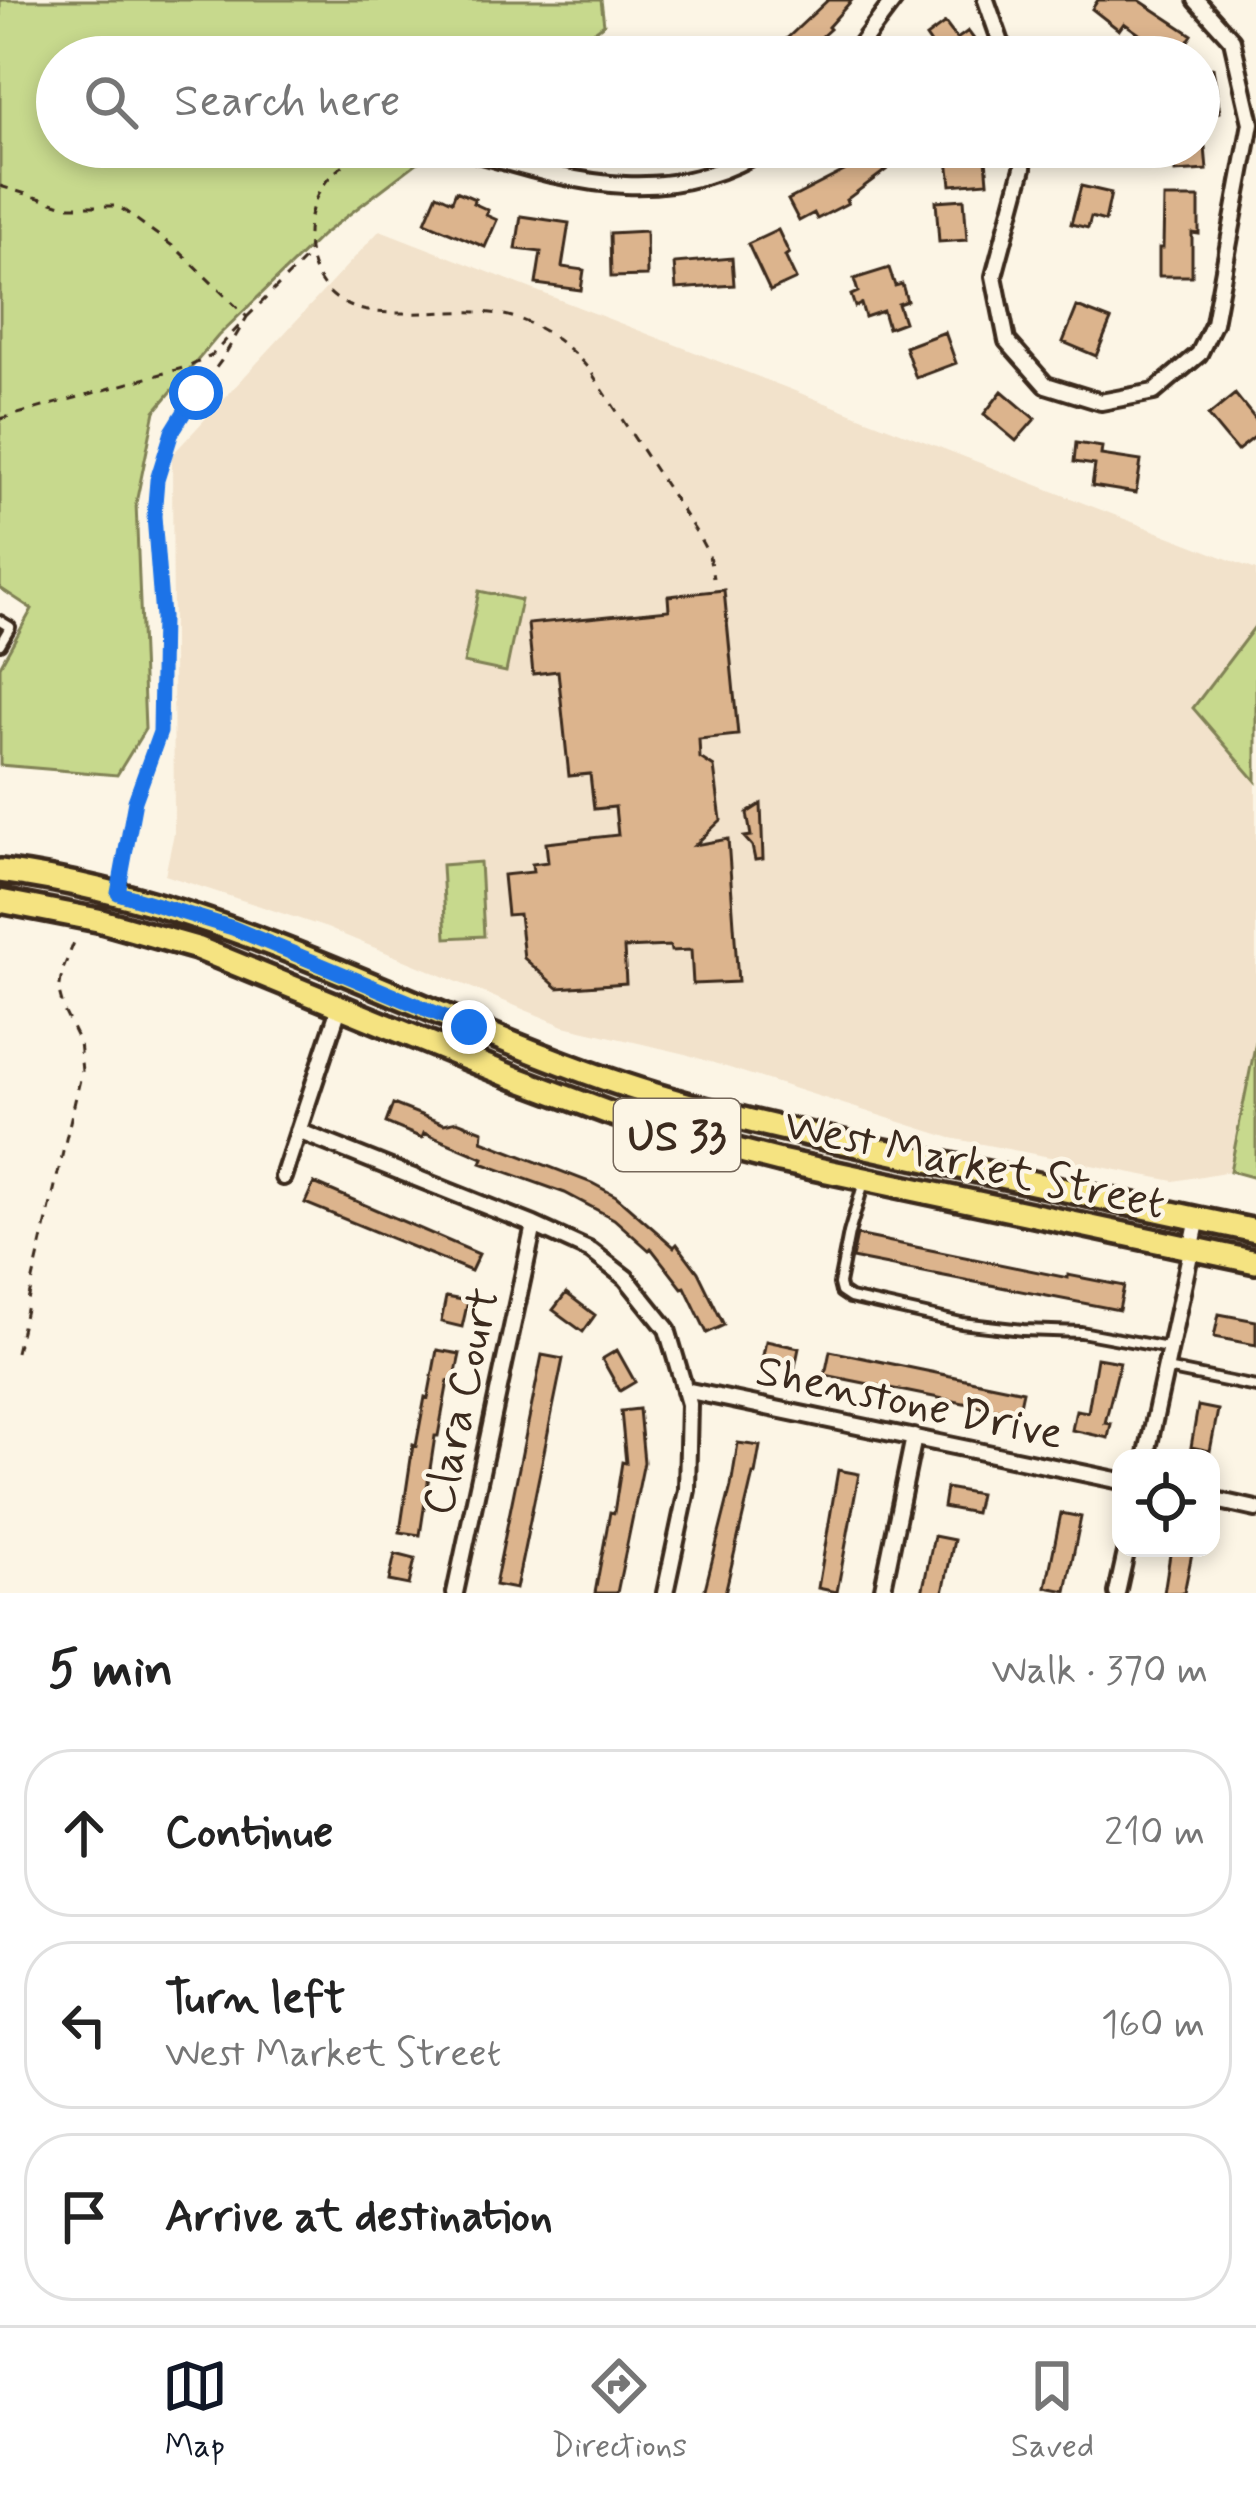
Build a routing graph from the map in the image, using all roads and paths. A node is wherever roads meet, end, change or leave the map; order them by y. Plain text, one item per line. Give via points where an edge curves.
1 (894, 0) edge
2 (986, 0) edge
3 (1196, 0) edge
4 (867, 36) edge
5 (999, 36) edge
6 (339, 168) edge
7 (528, 168) edge
8 (725, 168) edge
9 (1022, 168) edge
10 (0, 185) edge
11 (309, 254) junction
12 (247, 316) junction
13 (0, 419) edge
14 (713, 578) dead end
15 (0, 621) edge
16 (0, 644) edge
17 (0, 871) edge
18 (118, 893) junction
19 (0, 901) edge
20 (84, 916) junction
21 (340, 1005) junction
22 (298, 1131) junction
23 (283, 1177) dead end
24 (865, 1179) junction
25 (1198, 1219) junction
26 (534, 1225) junction
27 (1256, 1231) edge
28 (1192, 1249) junction
29 (1256, 1262) edge
30 (1169, 1349) junction
31 (16, 1352) dead end
32 (1165, 1369) junction
33 (1256, 1387) edge
34 (685, 1390) junction
35 (914, 1437) junction
36 (1148, 1449) edge
37 (1112, 1478) edge
38 (1220, 1501) edge
39 (1256, 1509) edge
40 (1124, 1557) edge
41 (455, 1593) edge
42 (665, 1593) edge
43 (882, 1593) edge
44 (1117, 1593) edge

1 - 4 street
2 - 5 street
3 - 9 street via 1232,40 1250,123 1214,323 1199,354 1154,392 1102,402 1046,385 1007,341 994,276
6 - 11 path via 313,203
7 - 8 street via 629,187
10 - 12 path via 65,206 118,206
11 - 12 path
11 - 14 path via 329,292 352,307 506,315 571,349 698,535
12 - 13 path via 202,361
12 - 18 path via 182,414 159,470 160,732 135,801
15 - 16 lane via 10,627
17 - 18 main road, West Market Street / US 33
18 - 25 main road, West Market Street / US 33 via 221,924 670,1100
19 - 20 main road, West Market Street / US 33
20 - 21 main road, West Market Street / US 33 via 197,948
20 - 31 path via 59,989 82,1071
21 - 22 street
21 - 24 main road, West Market Street / US 33 via 624,1118
22 - 23 street
22 - 26 street
24 - 28 main road, West Market Street / US 33
24 - 30 lane via 840,1277 850,1298 961,1323
25 - 27 main road, West Market Street / US 33
25 - 28 street
26 - 34 street via 626,1278 667,1329
26 - 41 street, Clara Court
28 - 29 main road, West Market Street / US 33
28 - 30 street
30 - 32 street
32 - 33 lane
32 - 36 street
34 - 35 street, Shenstone Drive
34 - 42 street via 686,1490
35 - 37 street, Shenstone Drive
35 - 43 street
38 - 39 street
40 - 44 street

